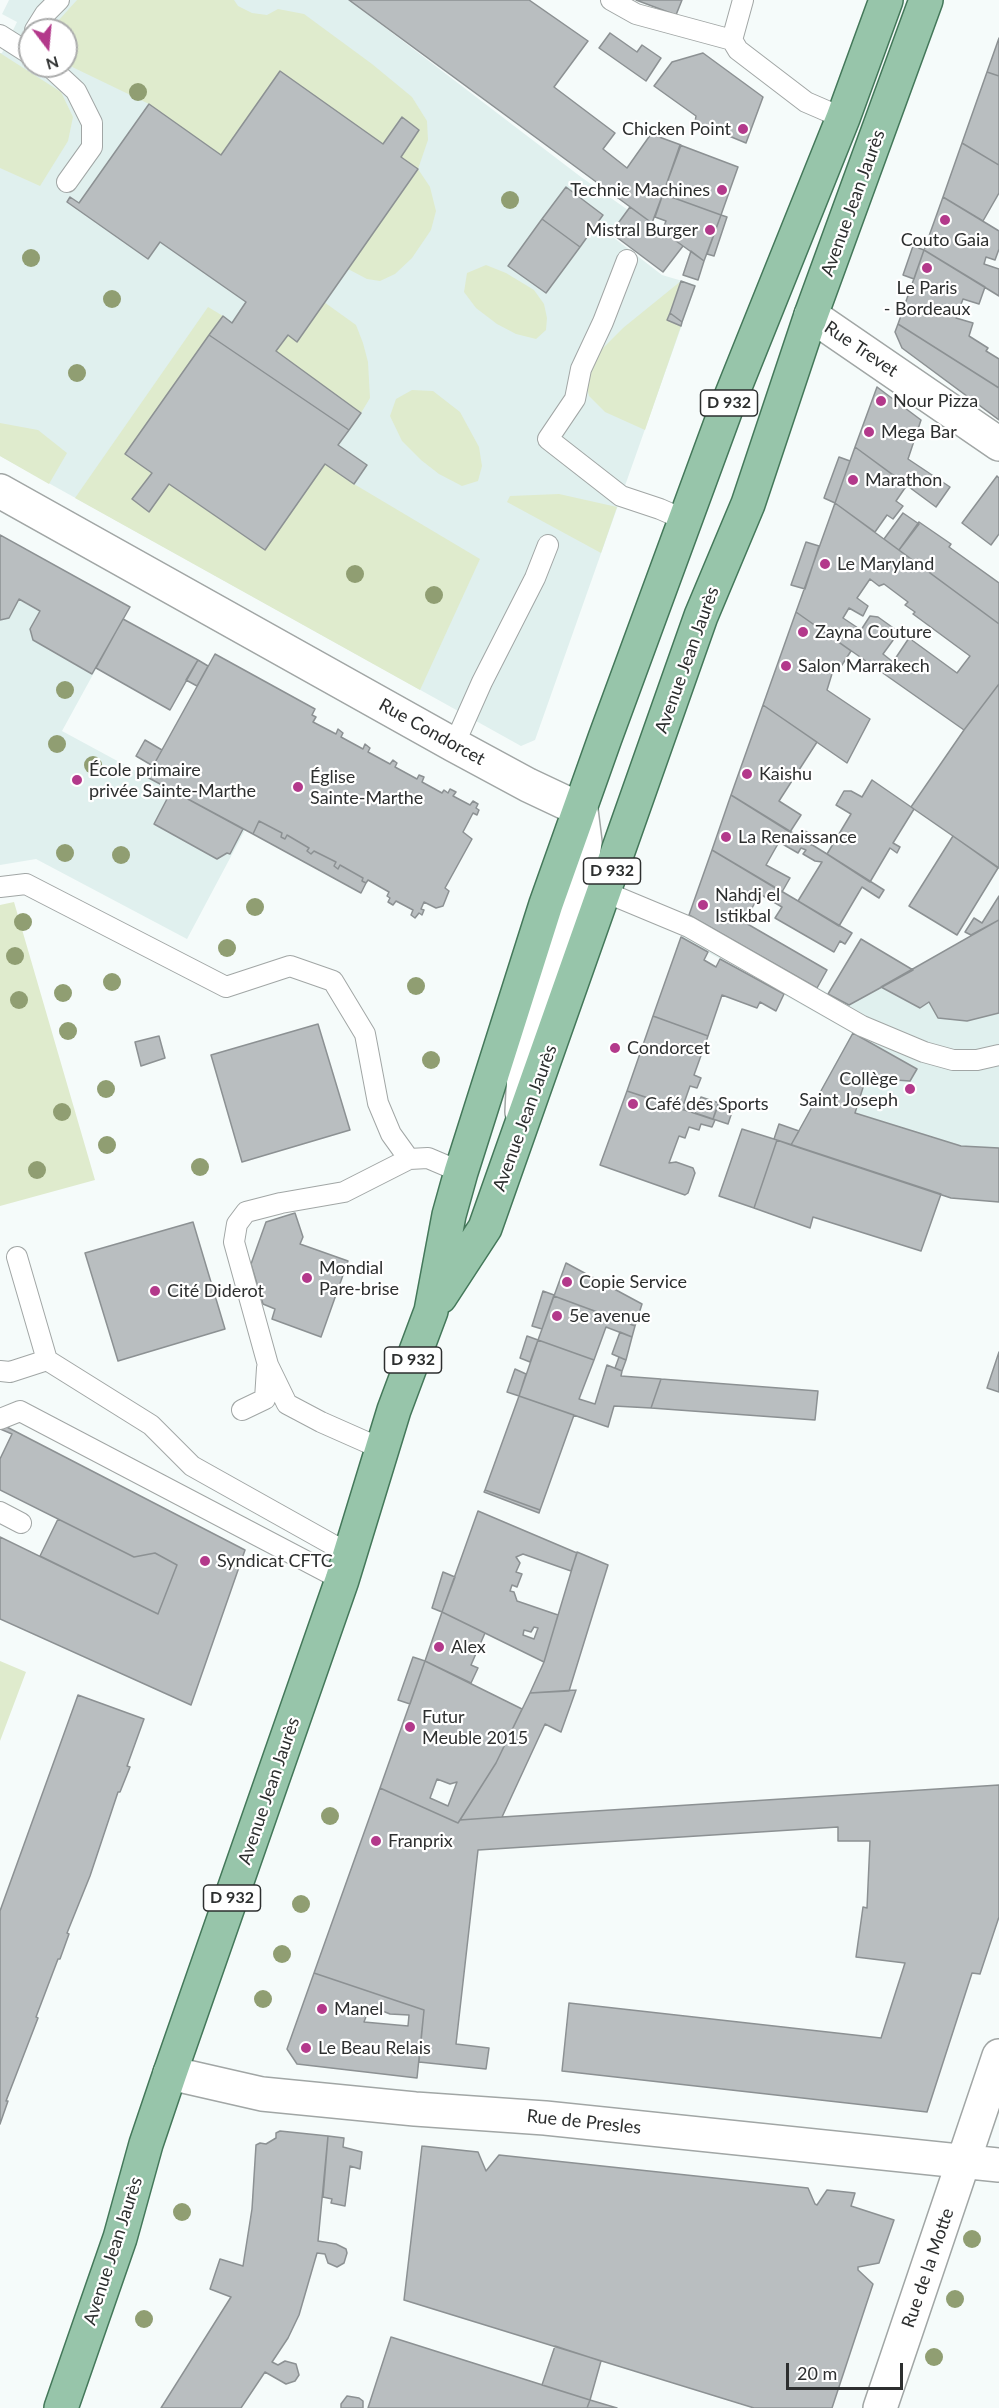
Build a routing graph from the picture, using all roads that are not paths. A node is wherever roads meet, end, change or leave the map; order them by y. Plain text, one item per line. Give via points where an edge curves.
1 (59, 0) edge
2 (611, 0) edge
3 (743, 0) edge
4 (886, 0) edge
5 (926, 0) edge
6 (42, 18) edge
7 (0, 35) edge
8 (732, 40) junction
9 (18, 43) edge
10 (62, 78) edge
11 (843, 118) junction
12 (67, 182) dead end
13 (627, 260) dead end
14 (811, 315) junction
15 (999, 444) edge
16 (0, 491) edge
17 (685, 520) junction
18 (549, 544) dead end
19 (454, 745) junction
20 (581, 810) junction
21 (0, 887) edge
22 (605, 892) junction
23 (999, 1055) edge
24 (521, 1126) junction
25 (409, 1159) junction
26 (461, 1172) junction
27 (17, 1257) dead end
28 (431, 1311) junction
29 (46, 1360) junction
30 (268, 1365) junction
31 (0, 1371) edge
32 (242, 1410) dead end
33 (0, 1419) edge
34 (382, 1449) junction
35 (0, 1512) edge
36 (21, 1522) dead end
37 (347, 1567) junction
38 (999, 2056) edge
39 (170, 2073) junction
40 (964, 2161) junction
41 (999, 2165) edge
42 (61, 2408) edge
43 (880, 2408) edge

1 - 6 lane
2 - 8 lane via 636,14
3 - 8 lane
4 - 11 main road, Avenue Jean Jaurès / D 932
5 - 14 main road, Avenue Jean Jaurès / D 932
7 - 9 lane
8 - 11 lane via 738,50 806,102
10 - 12 lane via 76,91 92,123 92,147
11 - 17 main road, Avenue Jean Jaurès / D 932
13 - 17 lane via 581,369 575,399 548,439 621,496
14 - 15 street, Rue Trevet
14 - 22 main road, Avenue Jean Jaurès / D 932 via 748,504 701,616
16 - 19 street, Rue Condorcet
17 - 20 main road, Avenue Jean Jaurès / D 932
18 - 19 lane
19 - 20 street, Rue Condorcet
20 - 24 street via 585,842 577,899 525,1053
20 - 26 main road, Avenue Jean Jaurès / D 932 via 546,904
21 - 25 lane via 26,884 226,987 290,966 333,981 365,1035 378,1103 391,1134
22 - 23 lane via 689,927 862,1026 924,1052 952,1060
22 - 24 main road, Avenue Jean Jaurès / D 932
24 - 28 main road, Avenue Jean Jaurès / D 932 via 485,1228
25 - 26 lane via 428,1158
25 - 30 lane via 344,1192 246,1212 237,1224 234,1242
26 - 28 main road, Avenue Jean Jaurès / D 932
27 - 29 lane
28 - 34 main road, Avenue Jean Jaurès / D 932
29 - 31 lane via 10,1372
29 - 37 lane via 151,1425 192,1466
30 - 32 lane via 265,1399
30 - 34 lane via 287,1404
33 - 37 lane via 20,1411
34 - 37 main road, Avenue Jean Jaurès / D 932
35 - 36 lane
37 - 39 main road, Avenue Jean Jaurès / D 932
38 - 40 street, Rue de la Motte
39 - 40 street, Rue de Presles via 262,2094
39 - 42 main road, Avenue Jean Jaurès / D 932 via 120,2238
40 - 41 street, Rue de Presles
40 - 43 street, Rue de la Motte

